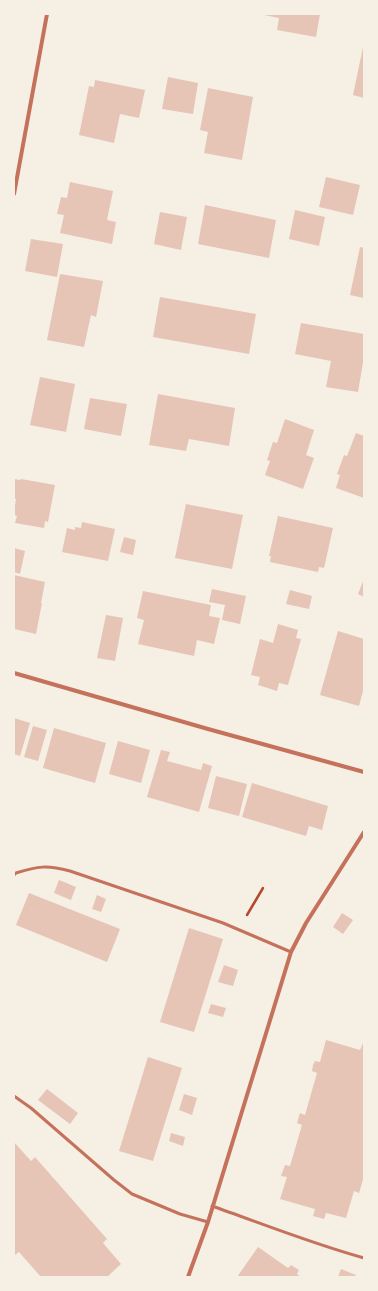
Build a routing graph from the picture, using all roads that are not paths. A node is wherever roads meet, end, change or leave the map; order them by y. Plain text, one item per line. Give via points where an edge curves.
1 (47, 14) edge
2 (14, 161) edge
3 (19, 162) junction
4 (14, 194) edge
5 (14, 673) edge
6 (364, 772) edge
7 (364, 832) edge
8 (14, 875) edge
9 (291, 952) junction
10 (14, 1096) edge
11 (212, 1206) junction
12 (208, 1222) junction
13 (364, 1258) edge
14 (188, 1277) edge

1 - 3 street
2 - 3 street
3 - 4 street
5 - 6 street via 208,730
7 - 9 street via 306,923
8 - 9 lane via 42,866 56,867 177,906
9 - 11 street
10 - 12 lane via 132,1194 180,1214
11 - 12 street
11 - 13 lane
12 - 14 street

